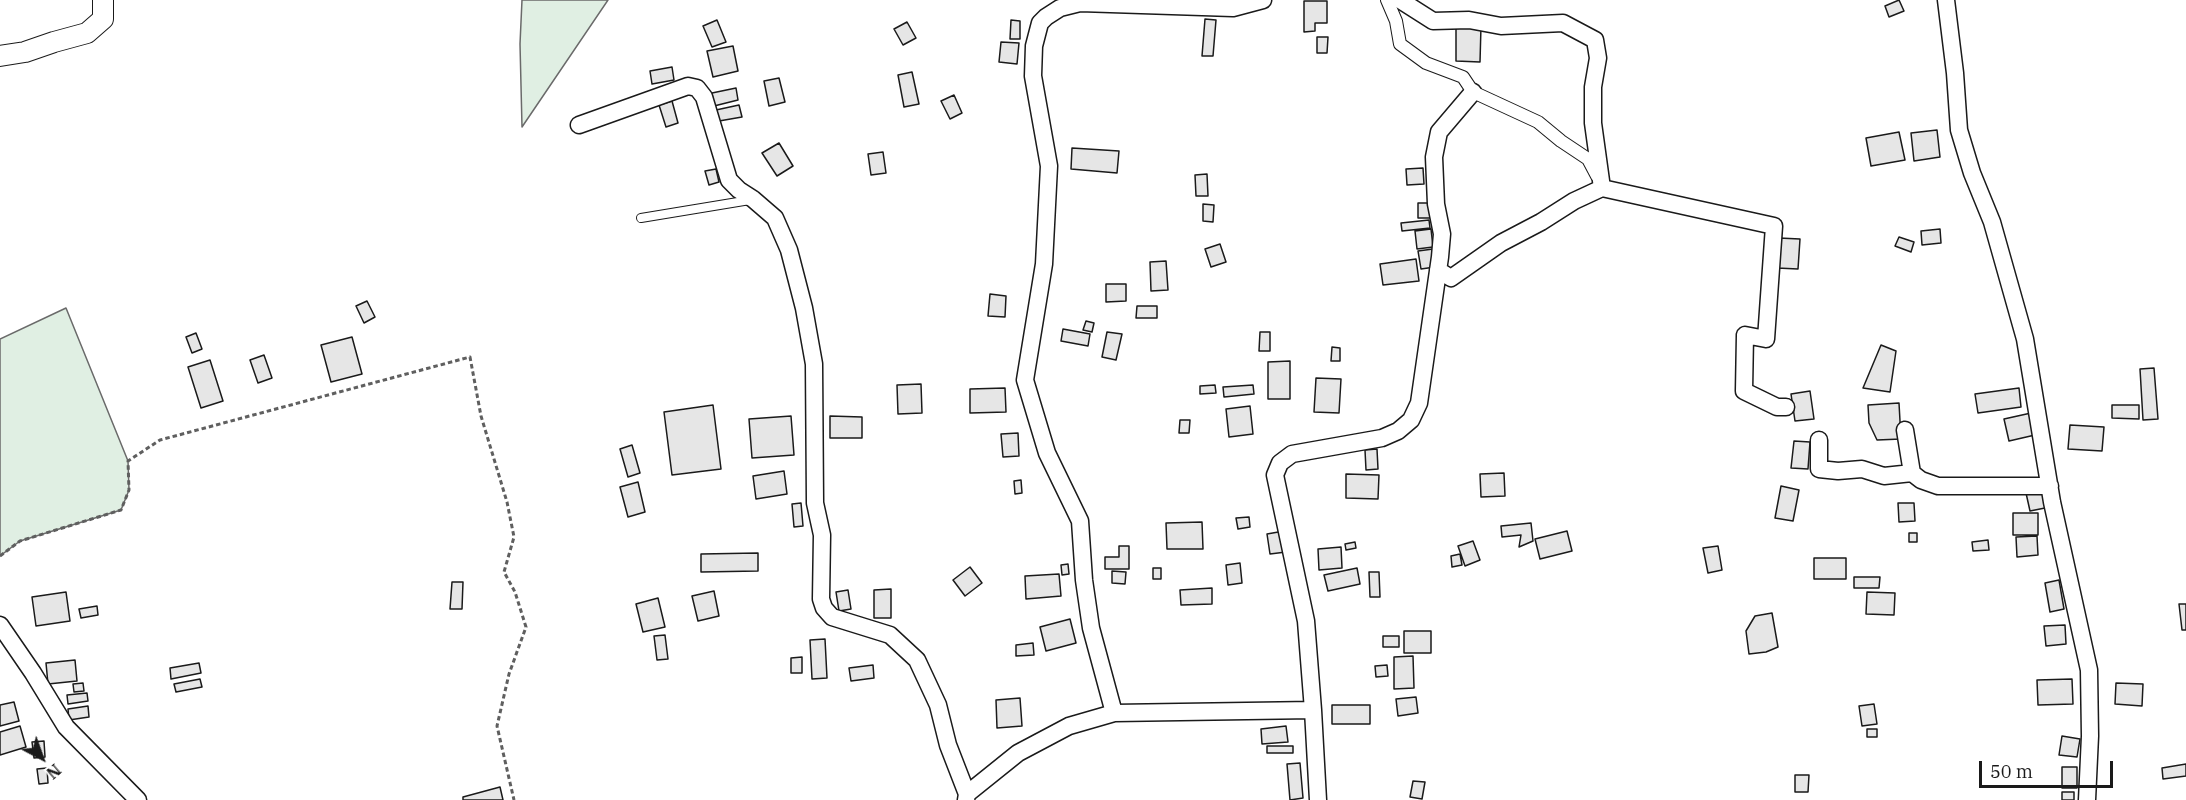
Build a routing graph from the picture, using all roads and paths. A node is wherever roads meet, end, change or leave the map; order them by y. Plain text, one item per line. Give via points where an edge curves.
1 (103, 0) edge
2 (1263, 0) edge
3 (1387, 0) edge
4 (1400, 0) edge
5 (1946, 0) edge
6 (0, 56) edge
7 (1473, 92) junction
8 (579, 125) dead end
9 (1602, 188) junction
10 (753, 199) junction
11 (641, 218) dead end
12 (1438, 270) junction
13 (1786, 407) dead end
14 (1905, 430) dead end
15 (1819, 440) dead end
16 (1912, 473) junction
17 (2050, 486) junction
18 (0, 556) edge
19 (0, 625) edge
20 (1313, 710) junction
21 (1114, 713) junction
22 (967, 797) edge
23 (138, 800) edge
24 (514, 800) edge
25 (1318, 800) edge
26 (2087, 800) edge

1 - 6 street via 103,19 87,33
2 - 21 street via 1233,8 1080,3 1046,17 1040,23 1034,46 1032,76 1049,166 1044,264 1025,380 1047,453 1080,521 1091,628
3 - 7 street via 1400,44 1426,63 1463,77
4 - 9 street via 1433,21 1469,20 1501,26 1563,23 1594,40 1598,58 1593,123
5 - 17 street via 1959,130 1992,222 2025,339
7 - 9 street via 1538,122 1588,159
7 - 12 street via 1439,132 1434,157 1442,234
8 - 10 street via 688,86 697,88 704,97 729,180
9 - 12 street via 1501,243 1450,278
9 - 13 street via 1774,226 1766,339 1745,335 1744,391
10 - 11 lane
10 - 22 street via 775,218 789,250 814,364 815,502 822,535 824,608 832,617 890,635 916,660 938,705
12 - 20 street via 1419,403 1411,420 1382,438 1292,454 1280,463 1275,475 1306,621
14 - 16 street
15 - 16 street via 1819,469 1862,469 1884,476
16 - 17 street via 1938,486
17 - 26 street via 2089,670
18 - 24 path via 20,541 121,510 129,490 128,461 160,440 470,357 481,416 514,537 504,572 526,627 509,674 497,726
19 - 23 street via 66,727
20 - 21 street
20 - 25 street
21 - 22 street via 1069,726 1018,753

